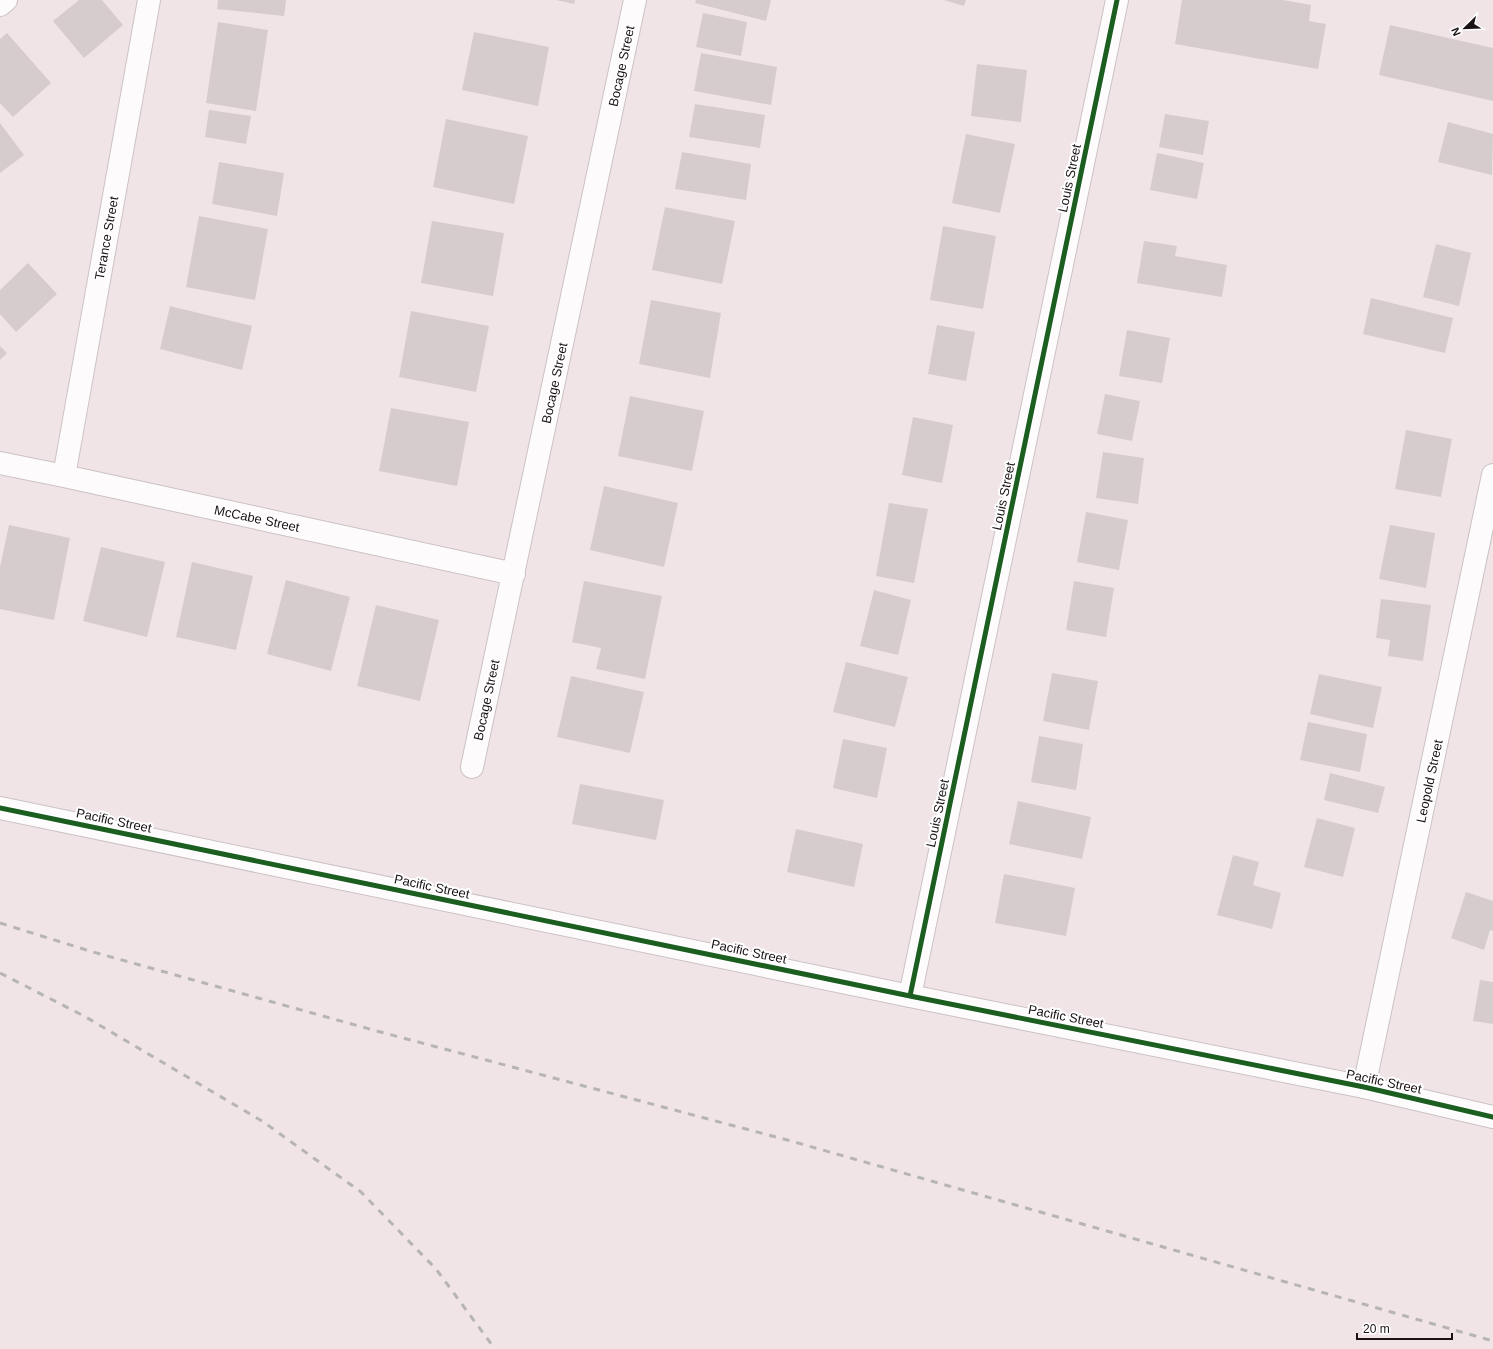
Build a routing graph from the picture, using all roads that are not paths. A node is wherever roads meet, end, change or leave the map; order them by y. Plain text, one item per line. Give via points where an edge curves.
1 (6, 0) edge
2 (148, 0) edge
3 (635, 0) edge
4 (1118, 0) edge
5 (0, 5) edge
6 (0, 463) edge
7 (1493, 475) edge
8 (64, 476) junction
9 (514, 574) junction
10 (472, 767) dead end
11 (0, 808) edge
12 (910, 996) junction
13 (1364, 1087) junction
14 (1493, 1117) edge

1 - 5 street
2 - 8 street, Terance Street
3 - 9 street, Bocage Street
4 - 12 street, Louis Street
6 - 8 street, McCabe Street
7 - 13 street, Leopold Street
8 - 9 street, McCabe Street
9 - 10 street, Bocage Street
11 - 12 street, Pacific Street
12 - 13 street, Pacific Street
13 - 14 street, Pacific Street

